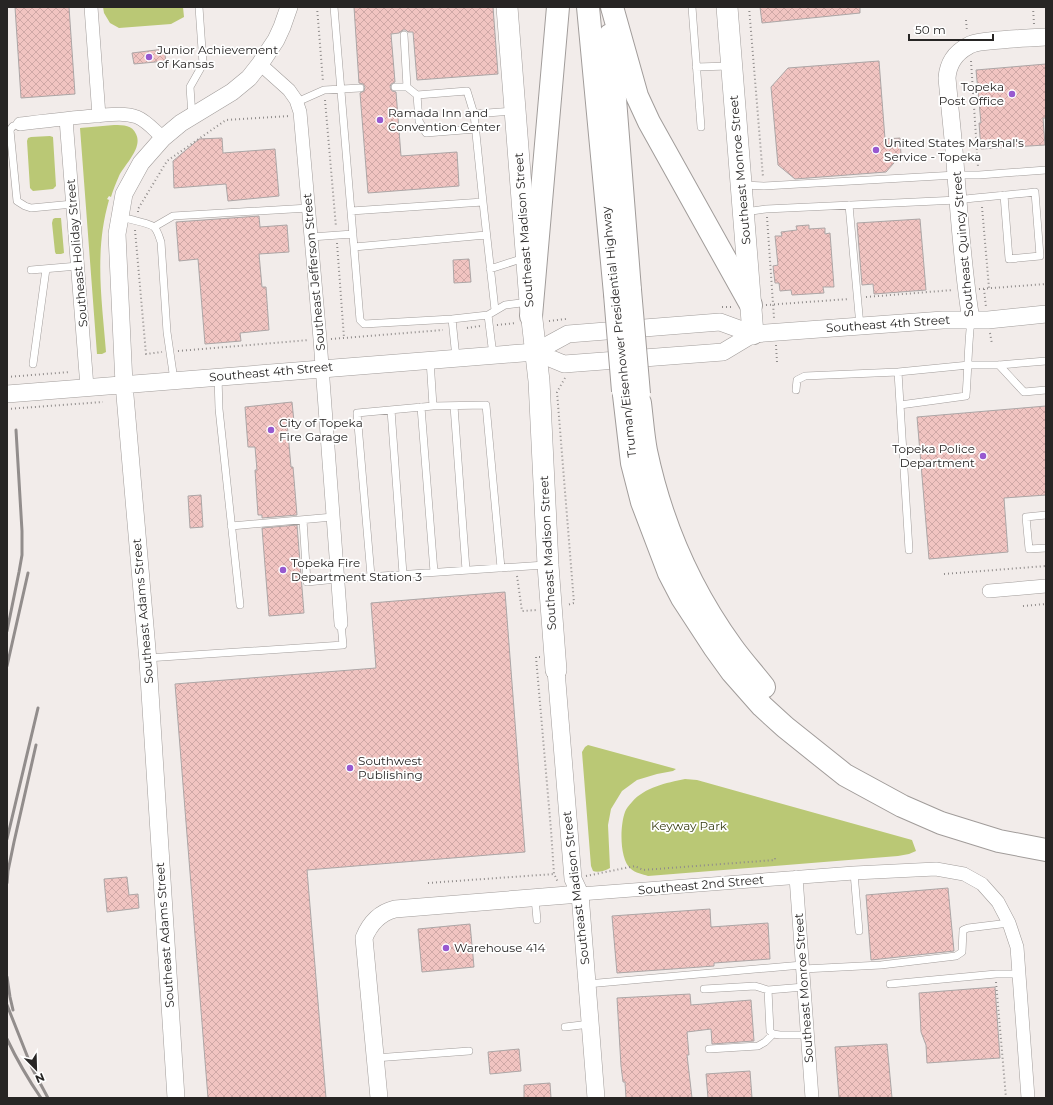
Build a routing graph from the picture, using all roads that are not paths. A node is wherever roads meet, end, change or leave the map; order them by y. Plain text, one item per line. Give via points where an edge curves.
1 (91, 7) edge
2 (199, 7) edge
3 (288, 7) edge
4 (334, 7) edge
5 (507, 7) edge
6 (558, 7) edge
7 (588, 7) edge
8 (611, 7) edge
9 (692, 7) edge
10 (727, 7) edge
11 (404, 35) dead end
12 (1041, 37) edge
13 (260, 64) junction
14 (732, 66) junction
15 (696, 68) junction
16 (395, 87) dead end
17 (407, 87) junction
18 (360, 88) dead end
19 (341, 89) junction
20 (417, 95) junction
21 (299, 110) junction
22 (515, 111) junction
23 (474, 114) junction
24 (99, 116) junction
25 (192, 116) junction
26 (66, 119) junction
27 (20, 124) joint
28 (701, 127) dead end
29 (476, 129) junction
30 (163, 138) junction
31 (1046, 170) edge
32 (956, 175) junction
33 (741, 185) junction
34 (1004, 195) junction
35 (958, 200) junction
36 (483, 202) junction
37 (73, 204) junction
38 (849, 205) junction
39 (308, 208) junction
40 (351, 211) junction
41 (743, 212) junction
42 (120, 217) junction
43 (154, 227) junction
44 (353, 234) junction
45 (486, 235) junction
46 (311, 237) junction
47 (354, 247) junction
48 (526, 258) junction
49 (78, 266) junction
50 (46, 269) junction
51 (490, 269) junction
52 (31, 270) dead end
53 (622, 292) junction
54 (751, 305) junction
55 (495, 310) junction
56 (531, 313) junction
57 (1046, 314) edge
58 (488, 315) junction
59 (452, 319) junction
60 (971, 320) junction
61 (860, 326) junction
62 (753, 334) junction
63 (535, 352) junction
64 (493, 355) junction
65 (456, 358) junction
66 (430, 360) junction
67 (1046, 361) edge
68 (33, 364) dead end
69 (969, 365) junction
70 (999, 365) junction
71 (322, 368) junction
72 (898, 372) junction
73 (218, 377) junction
74 (174, 380) junction
75 (124, 384) junction
76 (88, 387) junction
77 (796, 390) dead end
78 (1046, 390) edge
79 (7, 394) edge
80 (900, 405) junction
81 (433, 406) junction
82 (454, 406) junction
83 (421, 407) junction
84 (391, 410) junction
85 (1046, 515) edge
86 (333, 517) junction
87 (303, 520) junction
88 (232, 526) junction
89 (1046, 548) edge
90 (909, 550) dead end
91 (548, 565) junction
92 (501, 568) junction
93 (466, 570) junction
94 (434, 572) junction
95 (403, 574) junction
96 (371, 576) junction
97 (337, 579) junction
98 (1046, 586) edge
99 (989, 591) dead end
100 (240, 606) dead end
101 (341, 624) joint
102 (147, 658) junction
103 (550, 663) joint
104 (904, 801) junction
105 (1046, 838) edge
106 (1046, 850) edge
107 (854, 873) junction
108 (796, 877) junction
109 (580, 894) junction
110 (535, 898) junction
111 (537, 920) dead end
112 (1009, 923) junction
113 (859, 931) dead end
114 (802, 967) junction
115 (1019, 974) junction
116 (587, 984) junction
117 (890, 984) dead end
118 (804, 987) junction
119 (704, 989) dead end
120 (768, 990) junction
121 (590, 1024) junction
122 (565, 1026) dead end
123 (773, 1034) junction
124 (808, 1035) junction
125 (709, 1049) dead end
126 (469, 1051) dead end
127 (375, 1058) junction
128 (176, 1098) edge
129 (379, 1098) edge
130 (596, 1098) edge
131 (812, 1098) edge
132 (1028, 1098) edge

1 - 24 street
2 - 25 lane via 204,64 190,86
3 - 13 street, Southeast Adams Street via 276,40
4 - 19 lane
5 - 22 main road, Southeast Madison Street
6 - 56 highway
7 - 53 highway, Truman/Eisenhower Presidential Highway
8 - 53 highway, Truman/Eisenhower Presidential Highway via 610,34
8 - 54 highway via 637,96 649,122
9 - 15 lane
10 - 14 main road, Southeast Monroe Street
11 - 17 lane
12 - 32 street, Southeast Quincy Street via 977,43 954,56 947,70 947,78
13 - 21 street via 289,90
13 - 25 street, Southeast Adams Street via 249,78 232,92
14 - 15 lane
14 - 33 main road, Southeast Monroe Street
15 - 28 lane
16 - 17 lane
17 - 20 lane
18 - 19 lane
19 - 21 lane via 324,90
19 - 40 lane
20 - 23 lane via 467,91
20 - 29 lane via 419,121 426,133
21 - 39 street, Southeast Jefferson Street
22 - 23 lane
22 - 48 main road, Southeast Madison Street
23 - 29 lane
24 - 26 street
24 - 30 street via 118,114 137,118 147,123
25 - 30 street, Southeast Adams Street
26 - 27 street
26 - 37 street, Southeast Holiday Street
27 - 37 lane via 10,130 17,201 31,208
29 - 36 lane
30 - 42 street, Southeast Adams Street via 141,163 131,180 124,194
31 - 32 lane
32 - 33 lane via 764,186
32 - 35 street, Southeast Quincy Street
33 - 41 main road, Southeast Monroe Street
34 - 34 lane via 1035,192 1040,256 1009,259
34 - 35 lane
35 - 38 lane
35 - 60 street, Southeast Quincy Street via 965,289
36 - 40 lane
36 - 45 lane
37 - 49 street, Southeast Holiday Street
38 - 41 lane
38 - 61 lane
39 - 43 lane via 173,216
39 - 46 street, Southeast Jefferson Street
40 - 44 lane
41 - 54 main road, Southeast Monroe Street
42 - 43 lane
42 - 75 street, Southeast Adams Street via 117,234
43 - 74 lane via 161,242 167,332
44 - 46 lane
44 - 47 lane
45 - 47 lane
45 - 51 lane
46 - 71 street, Southeast Jefferson Street
47 - 59 lane via 359,315 364,324
48 - 51 lane
48 - 56 main road, Southeast Madison Street
49 - 50 lane
49 - 76 street, Southeast Holiday Street
50 - 52 lane
50 - 68 lane
51 - 55 lane
53 - 104 highway, Truman/Eisenhower Presidential Highway, bridge via 631,395 668,529 682,598 723,647 732,672 762,706 845,775
54 - 62 main road, Southeast Monroe Street
55 - 56 lane via 505,305
55 - 58 lane
56 - 63 main road, Southeast Madison Street
57 - 60 street, Southeast 4th Street
58 - 59 lane
58 - 64 lane
59 - 65 lane
60 - 61 street, Southeast 4th Street
60 - 69 lane, Southeast Quincy Street
61 - 62 street, Southeast 4th Street
62 - 63 street, Southeast 4th Street via 720,322 568,334
62 - 63 street, Southeast 4th Street via 723,352 564,364
63 - 64 street, Southeast 4th Street
63 - 91 main road, Southeast Madison Street via 539,381
64 - 65 street, Southeast 4th Street
65 - 66 street, Southeast 4th Street
66 - 71 street, Southeast 4th Street
66 - 81 lane
67 - 70 lane
69 - 70 lane
69 - 72 lane
69 - 80 lane, Southeast Quincy Street via 966,396
70 - 78 lane via 1024,392
71 - 73 street, Southeast 4th Street
71 - 86 street, Southeast Jefferson Street
72 - 77 lane via 805,376 797,380
72 - 80 lane
73 - 74 street, Southeast 4th Street
73 - 88 lane
74 - 75 street, Southeast 4th Street
75 - 76 street, Southeast 4th Street
75 - 102 street, Southeast Adams Street
76 - 79 street, Southeast 4th Street
80 - 90 lane
81 - 82 lane
81 - 83 lane
82 - 92 lane via 486,405
82 - 93 lane
83 - 84 lane
83 - 94 lane
84 - 95 lane
84 - 96 lane via 357,413
85 - 89 lane via 1026,517 1029,549
86 - 87 lane
86 - 97 street, Southeast Jefferson Street
87 - 88 lane
87 - 97 lane via 307,582
88 - 100 lane
91 - 92 lane
91 - 103 main road, Southeast Madison Street
92 - 93 lane
93 - 94 lane
94 - 95 lane
95 - 96 lane
96 - 97 lane
97 - 101 street, Southeast Jefferson Street
98 - 99 street
101 - 102 lane via 343,645
102 - 128 street, Southeast Adams Street
103 - 109 street, Southeast Madison Street via 573,879
104 - 105 highway, Truman/Eisenhower Presidential Highway via 1021,834
104 - 106 highway, Truman/Eisenhower Presidential Highway via 941,823 999,841
107 - 108 street, Southeast 2nd Street
107 - 112 street, Southeast 2nd Street via 936,869 964,874 982,884 998,902
107 - 113 lane
108 - 109 street, Southeast 2nd Street
108 - 114 street, Southeast Monroe Street
109 - 110 street, Southeast 2nd Street
109 - 116 street, Southeast Madison Street
110 - 111 lane
110 - 127 street, Southeast 2nd Street via 395,909 386,911 373,921 364,938
112 - 114 lane via 963,930 962,952 956,956 881,965
112 - 115 street via 1017,947
114 - 116 lane
114 - 118 street, Southeast Monroe Street
115 - 117 lane
115 - 132 street
116 - 121 street, Southeast Madison Street
118 - 120 lane
118 - 124 street, Southeast Monroe Street
119 - 120 lane via 754,986
120 - 123 lane via 770,1031
121 - 122 lane
121 - 130 street, Southeast Madison Street
123 - 124 lane
123 - 125 lane via 758,1046
124 - 131 street, Southeast Monroe Street
126 - 127 lane
127 - 129 street

